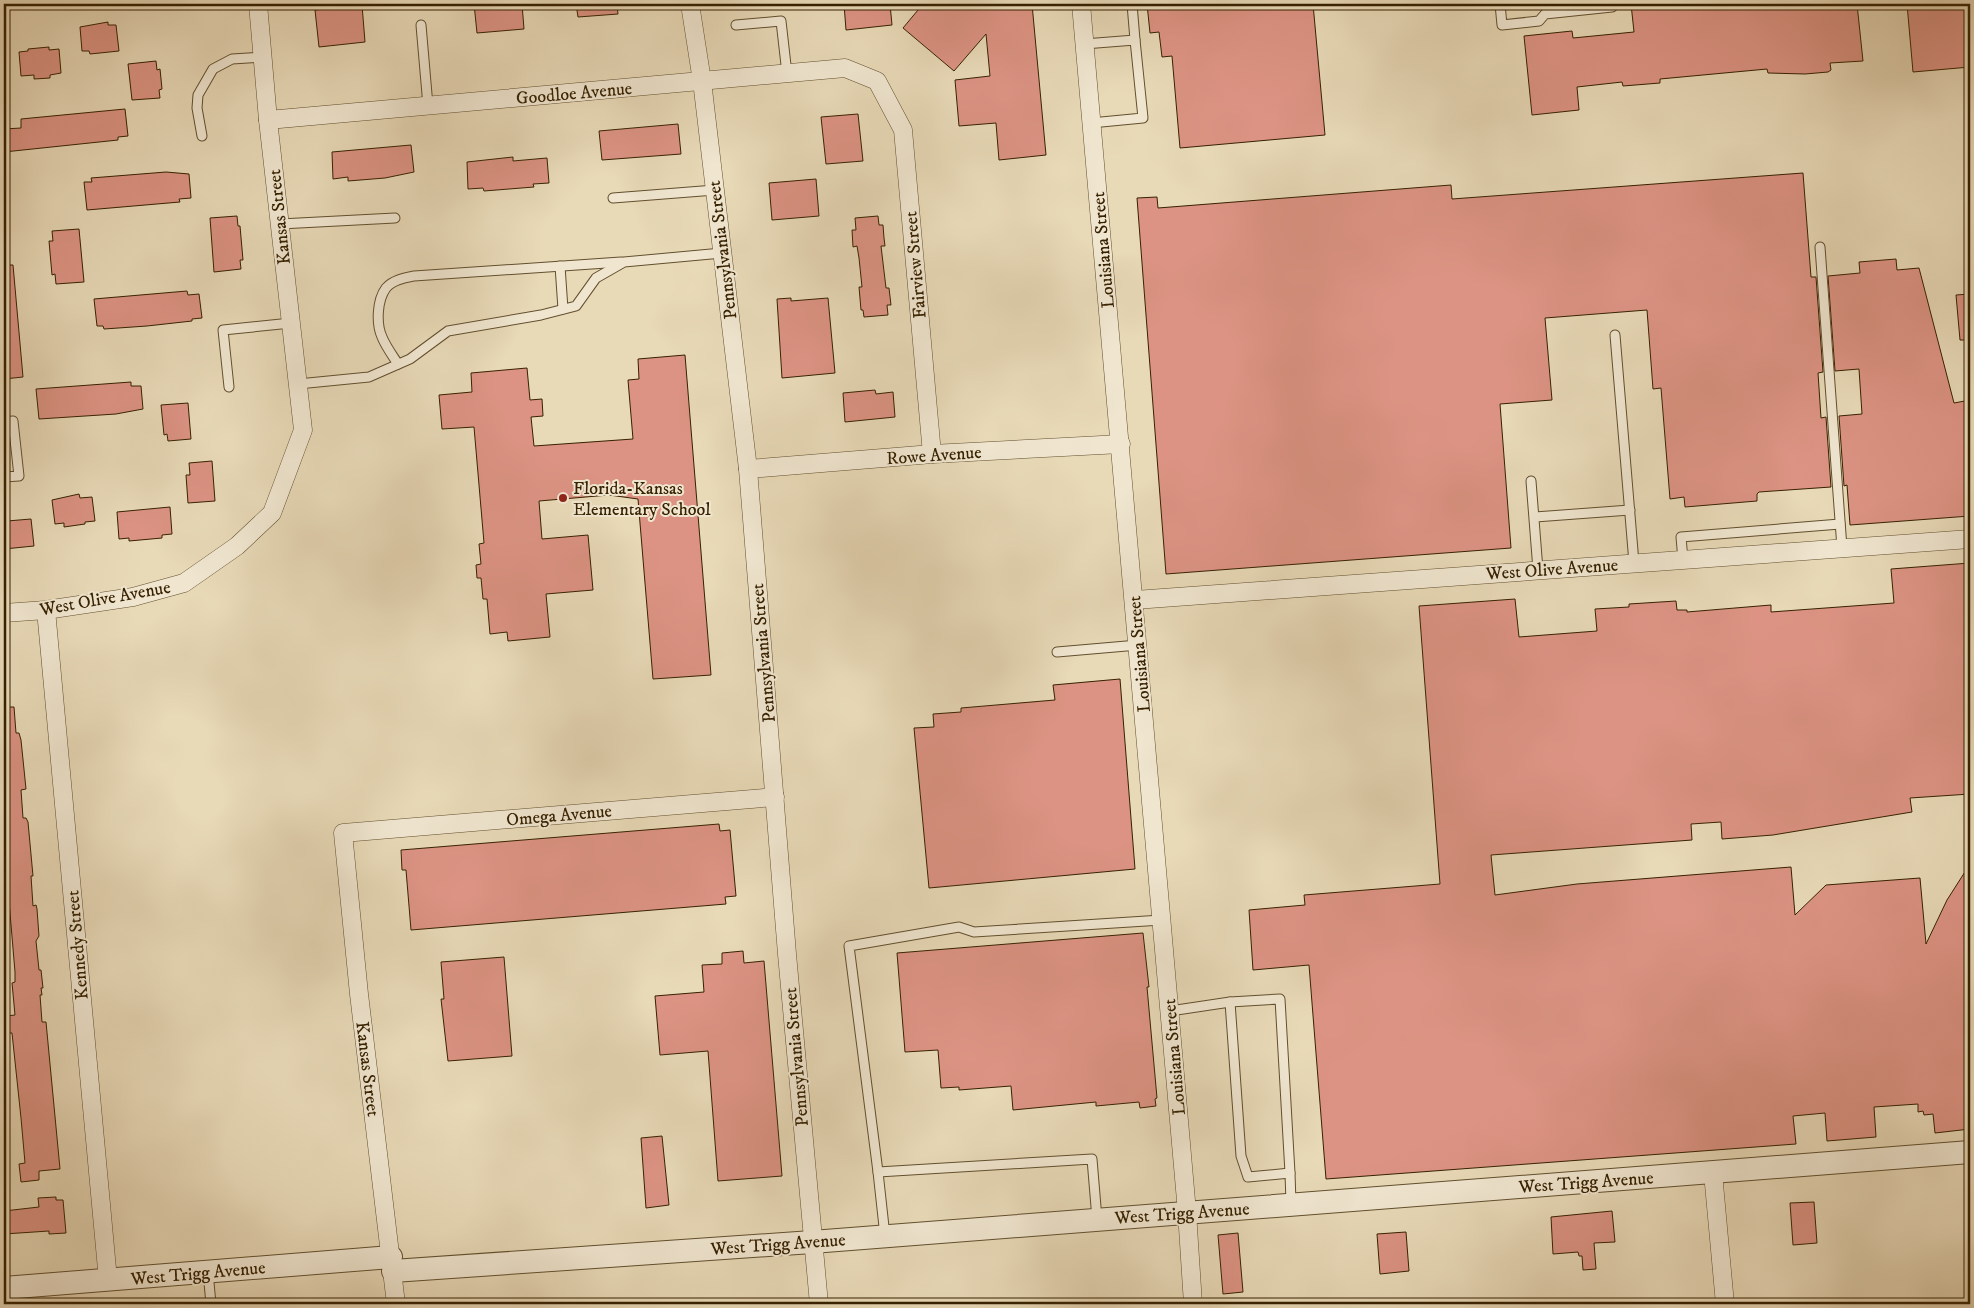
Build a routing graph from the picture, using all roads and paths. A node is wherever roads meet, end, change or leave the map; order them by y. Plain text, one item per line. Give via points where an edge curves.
1 (258, 4) edge
2 (690, 4) edge
3 (1081, 4) edge
4 (1132, 4) edge
5 (1500, 4) edge
6 (1544, 4) edge
7 (1612, 5) edge
8 (1577, 7) edge
9 (1545, 14) junction
10 (421, 25) dead end
11 (736, 26) dead end
12 (1135, 40) junction
13 (1084, 44) junction
14 (263, 57) junction
15 (787, 74) junction
16 (702, 81) junction
17 (877, 82) joint
18 (428, 106) junction
19 (268, 120) junction
20 (1091, 123) junction
21 (202, 136) dead end
22 (715, 190) junction
23 (613, 198) dead end
24 (395, 218) dead end
25 (280, 224) junction
26 (1820, 247) dead end
27 (722, 253) junction
28 (624, 262) junction
29 (560, 266) junction
30 (563, 309) junction
31 (291, 323) junction
32 (1615, 334) dead end
33 (398, 364) junction
34 (298, 384) junction
35 (229, 387) dead end
36 (4, 422) edge
37 (303, 430) joint
38 (1120, 444) junction
39 (932, 454) junction
40 (748, 469) junction
41 (4, 477) edge
42 (1532, 481) dead end
43 (1630, 510) junction
44 (1535, 518) junction
45 (1840, 524) junction
46 (1970, 539) edge
47 (1842, 548) junction
48 (1683, 560) junction
49 (1634, 563) junction
50 (1538, 570) junction
51 (1135, 600) junction
52 (46, 610) junction
53 (4, 613) edge
54 (1138, 645) junction
55 (1057, 652) dead end
56 (775, 797) junction
57 (343, 833) joint
58 (1162, 920) junction
59 (1230, 1002) junction
60 (1170, 1011) junction
61 (1970, 1152) edge
62 (878, 1172) junction
63 (1713, 1172) junction
64 (1290, 1173) junction
65 (1291, 1204) junction
66 (1187, 1212) junction
67 (1097, 1219) junction
68 (885, 1236) junction
69 (812, 1242) junction
70 (392, 1264) junction
71 (208, 1272) junction
72 (108, 1280) junction
73 (4, 1288) edge
74 (212, 1304) edge
75 (396, 1304) edge
76 (819, 1304) edge
77 (1193, 1304) edge
78 (1725, 1304) edge

1 - 14 street, Kansas Street
2 - 16 street, Pennsylvania Street
3 - 13 street, Louisiana Street
4 - 12 lane
5 - 9 lane via 1502,25 1539,21
6 - 9 lane
7 - 8 lane
8 - 9 lane
10 - 18 lane
11 - 15 lane via 781,21
12 - 13 lane
12 - 20 lane via 1143,118
13 - 20 street, Louisiana Street
14 - 19 street, Kansas Street
14 - 21 lane via 232,60 213,69 198,95
15 - 16 street, Goodloe Avenue
15 - 17 street, Goodloe Avenue via 845,68
16 - 18 street, Goodloe Avenue
16 - 22 street, Pennsylvania Street
17 - 39 street, Fairview Street via 903,130
18 - 19 street, Goodloe Avenue
19 - 25 street, Kansas Street
20 - 38 street, Louisiana Street
22 - 23 lane
22 - 27 street, Pennsylvania Street
24 - 25 lane
25 - 31 street, Kansas Street
26 - 45 lane
27 - 28 lane
27 - 40 street, Pennsylvania Street
28 - 29 lane
28 - 30 lane via 596,278 576,306
29 - 30 lane
29 - 33 lane via 414,276 397,280 386,288 380,302 379,319 381,337
30 - 33 lane via 448,331
31 - 34 street, Kansas Street
31 - 35 lane via 223,330
32 - 43 lane
33 - 34 lane via 369,378
34 - 37 street, Kansas Street
36 - 41 lane via 13,422 19,476
37 - 52 street, West Olive Avenue via 272,513 215,562 184,583 133,597
38 - 39 street, Rowe Avenue
38 - 51 street, Louisiana Street
39 - 40 street, Rowe Avenue
40 - 56 street, Pennsylvania Street
42 - 44 lane
43 - 44 lane
43 - 49 lane
44 - 50 lane
45 - 47 lane
45 - 48 lane via 1681,537
46 - 47 street, West Olive Avenue
47 - 48 street, West Olive Avenue
48 - 49 street, West Olive Avenue
49 - 50 street, West Olive Avenue
50 - 51 street, West Olive Avenue
51 - 54 street, Louisiana Street
52 - 53 street, West Olive Avenue
52 - 72 street, Kennedy Street
54 - 55 lane
54 - 58 street, Louisiana Street
56 - 57 street, Omega Avenue
56 - 69 street, Pennsylvania Street
57 - 70 street, Kansas Street
58 - 60 street, Louisiana Street
58 - 62 lane via 974,932 959,927 849,946
59 - 60 lane
59 - 64 lane via 1240,1156 1248,1177
59 - 64 lane via 1280,999
60 - 66 street, Louisiana Street
61 - 63 street, West Trigg Avenue
62 - 67 lane via 1092,1159
62 - 68 lane
63 - 65 street, West Trigg Avenue
63 - 78 street
64 - 65 lane
65 - 66 street, West Trigg Avenue
66 - 67 street, West Trigg Avenue
66 - 77 street, Louisiana Street
67 - 68 street, West Trigg Avenue
68 - 69 street, West Trigg Avenue
69 - 70 street, West Trigg Avenue
69 - 76 street, Pennsylvania Street
70 - 71 street, West Trigg Avenue
70 - 75 street, Kansas Street
71 - 72 street, West Trigg Avenue
71 - 74 lane
72 - 73 street, West Trigg Avenue

